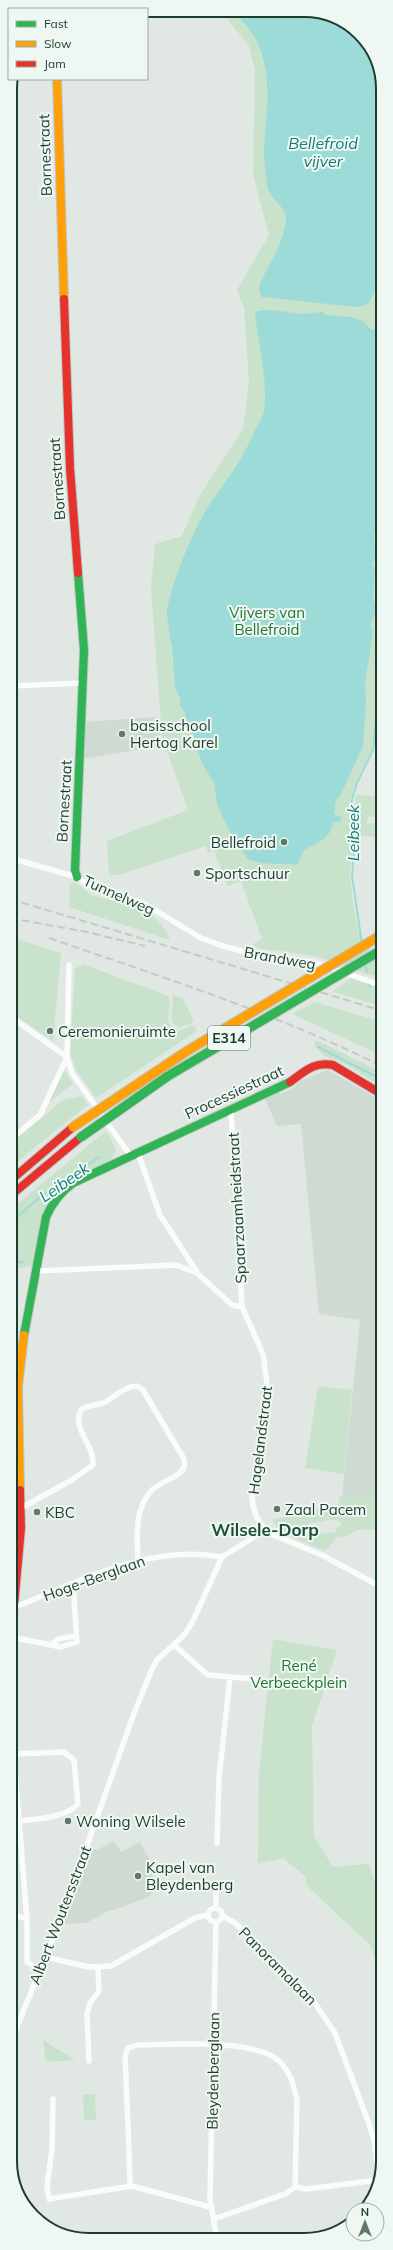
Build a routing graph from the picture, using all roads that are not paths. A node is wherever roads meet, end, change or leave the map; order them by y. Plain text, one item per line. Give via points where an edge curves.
1 (57, 80) edge
2 (83, 683) junction
3 (17, 686) edge
4 (17, 860) edge
5 (78, 877) junction
6 (180, 926) joint
7 (376, 938) edge
8 (376, 953) edge
9 (69, 965) dead end
10 (376, 984) edge
11 (17, 1021) edge
12 (67, 1057) junction
13 (376, 1091) edge
14 (231, 1109) junction
15 (17, 1134) edge
16 (134, 1154) junction
17 (17, 1175) edge
18 (17, 1190) edge
19 (37, 1271) junction
20 (197, 1273) junction
21 (242, 1307) junction
22 (21, 1508) junction
23 (265, 1530) junction
24 (222, 1556) junction
25 (138, 1560) junction
26 (17, 1581) edge
27 (73, 1583) junction
28 (376, 1584) edge
29 (17, 1606) edge
30 (75, 1636) junction
31 (17, 1639) edge
32 (52, 1644) junction
33 (174, 1645) junction
34 (230, 1677) junction
35 (257, 1679) dead end
36 (17, 1754) edge
37 (17, 1794) edge
38 (19, 1821) junction
39 (217, 1843) dead end
40 (216, 1885) dead end
41 (216, 1907) junction
42 (208, 1914) junction
43 (17, 1916) edge
44 (223, 1916) junction
45 (27, 1919) junction
46 (216, 1922) junction
47 (46, 1957) junction
48 (98, 1968) junction
49 (40, 1970) junction
50 (17, 2026) edge
51 (213, 2046) junction
52 (89, 2061) dead end
53 (52, 2099) dead end
54 (376, 2162) edge
55 (374, 2181) edge
56 (130, 2186) junction
57 (295, 2187) junction
58 (210, 2207) junction
59 (214, 2219) junction
60 (216, 2233) edge

1 - 2 main road, Bornestraat via 70,468 84,650
2 - 3 street
2 - 5 main road, Bornestraat via 75,870
4 - 5 street, Tunnelweg
5 - 6 street, Tunnelweg via 86,883 145,904
6 - 10 street, Brandweg via 201,938 236,950 313,962
7 - 17 main road, E314, bridge via 175,1057 73,1127
8 - 18 main road, E314, bridge via 168,1076 81,1137
9 - 12 street
11 - 12 street
12 - 15 street via 40,1115
12 - 16 street via 72,1073
13 - 14 main road, Processiestraat via 343,1070 319,1063 306,1068 289,1082
14 - 16 main road, Processiestraat
14 - 21 street, Spaarzaamheidstraat
16 - 19 main road, Processiestraat via 73,1183 51,1204 46,1217
16 - 20 street via 160,1215
19 - 20 street via 176,1265
19 - 22 main road, Processiestraat via 24,1335 18,1387
20 - 21 street via 232,1305
21 - 23 street, Hagelandstraat via 259,1344 267,1376 268,1392 252,1497 255,1515
22 - 25 street via 93,1465 92,1455 78,1422 81,1410 105,1402 130,1387 137,1386 143,1390 184,1459 179,1473 152,1489 142,1504 137,1528
22 - 26 main road, Processiestraat
23 - 24 street
23 - 28 street via 324,1556
24 - 25 street, Hoge-Berglaan via 184,1552
24 - 33 street, Albert Woutersstraat via 192,1624
25 - 27 street, Hoge-Berglaan
27 - 29 street, Hoge-Berglaan
27 - 30 street
30 - 32 street via 58,1639
30 - 32 street via 77,1642 74,1644 61,1647
31 - 32 street
33 - 34 street via 208,1675
33 - 47 street, Albert Woutersstraat via 157,1660 152,1669
34 - 35 street
34 - 39 street via 219,1778
36 - 38 street via 64,1752 74,1760 78,1804 73,1809 45,1818
37 - 38 street
38 - 45 street
40 - 41 street
41 - 42 street via 211,1908
41 - 44 street via 222,1911
42 - 46 street via 211,1921
42 - 48 street via 195,1918 111,1966
43 - 45 street
44 - 46 street
44 - 54 street, Panoramalaan via 235,1923 308,1993 335,2033 370,2127
45 - 49 street via 27,1962
46 - 51 street, Bleydenberglaan
47 - 48 street
47 - 49 street, Albert Woutersstraat
48 - 52 street via 99,1991 90,2003 87,2014
49 - 50 street, Albert Woutersstraat
51 - 56 street via 137,2045 128,2048 125,2056
51 - 57 street via 246,2047 263,2051 280,2062 287,2073 294,2086 297,2100
51 - 58 street, Bleydenberglaan
53 - 56 street via 52,2150 47,2186 49,2199
55 - 57 street via 306,2189
56 - 58 street
57 - 59 street via 285,2194
58 - 59 street, Bleydenberglaan
59 - 60 street, Bleydenberglaan

